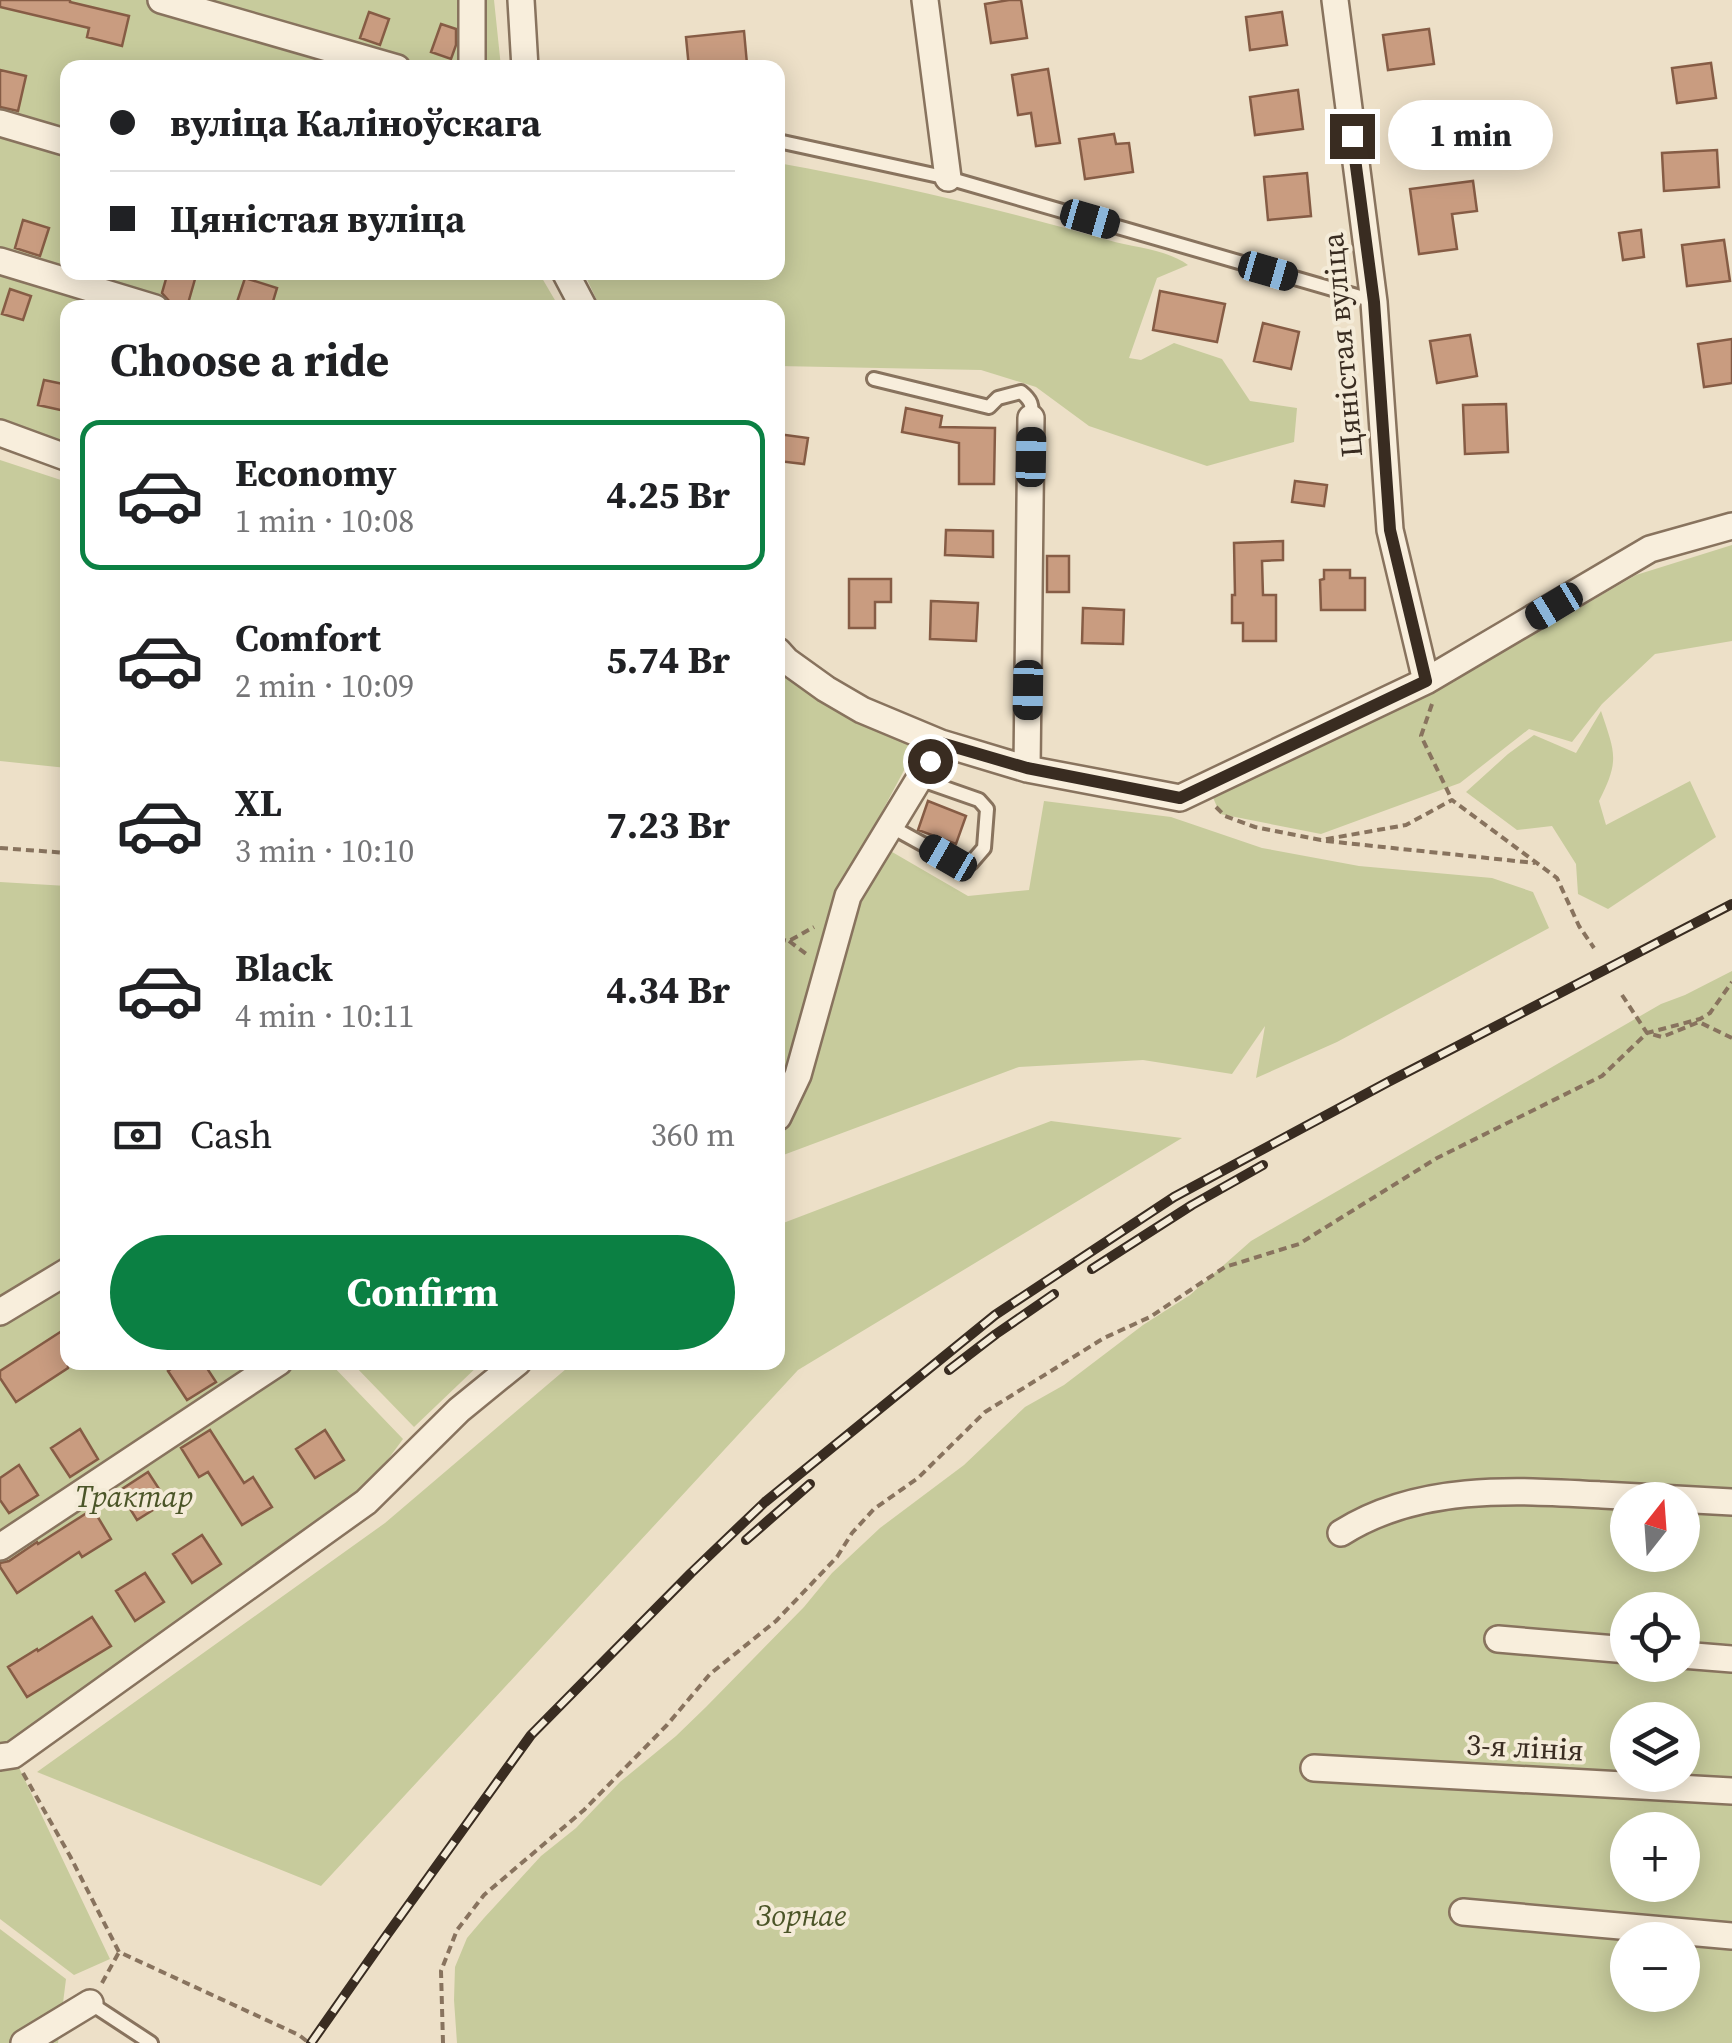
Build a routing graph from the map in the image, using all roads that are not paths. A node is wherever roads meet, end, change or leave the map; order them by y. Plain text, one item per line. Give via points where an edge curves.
1 (161, 0) edge
2 (472, 0) edge
3 (521, 0) edge
4 (925, 0) edge
5 (1336, 0) edge
6 (369, 60) edge
7 (472, 60) edge
8 (525, 60) edge
9 (0, 123) edge
10 (60, 140) edge
11 (785, 143) edge
12 (948, 178) junction
13 (0, 261) edge
14 (60, 279) edge
15 (63, 280) edge
16 (129, 300) edge
17 (1374, 302) junction
18 (874, 379) dead end
19 (1032, 418) joint
20 (0, 433) edge
21 (60, 455) edge
22 (1732, 526) edge
23 (785, 660) edge
24 (1426, 681) junction
25 (941, 743) junction
26 (1027, 768) junction
27 (920, 778) junction
28 (890, 826) junction
29 (785, 1102) edge
30 (60, 1276) edge
31 (0, 1312) edge
32 (267, 1370) edge
33 (508, 1370) edge
34 (1732, 1502) edge
35 (1341, 1533) dead end
36 (0, 1547) edge
37 (1498, 1638) dead end
38 (1610, 1648) edge
39 (1700, 1656) edge
40 (1732, 1659) edge
41 (6, 1756) edge
42 (1314, 1768) dead end
43 (1732, 1791) edge
44 (1464, 1912) dead end
45 (1732, 1936) edge
46 (90, 2003) joint
47 (24, 2043) edge
48 (151, 2043) edge

1 - 6 street
2 - 7 street
3 - 8 street
4 - 12 street
5 - 17 street, Цяністая вуліца
9 - 10 street
11 - 12 lane
12 - 17 lane
13 - 14 street
15 - 16 street
17 - 24 street, Цяністая вуліца via 1390,530
18 - 19 lane via 989,407 1021,392 1033,406
19 - 26 street
20 - 21 street
22 - 24 street via 1650,549
23 - 25 street via 850,703
24 - 26 street via 1180,798
25 - 26 street
25 - 27 street
27 - 28 street
27 - 28 lane via 979,800 987,809 984,848 971,863 948,858
28 - 29 street via 848,896
30 - 31 street
32 - 36 street
33 - 41 street via 366,1502
34 - 35 street via 1519,1490 1432,1497
37 - 38 street
39 - 40 street
42 - 43 street, 3-я лінія
44 - 45 street
46 - 47 street
46 - 48 lane

